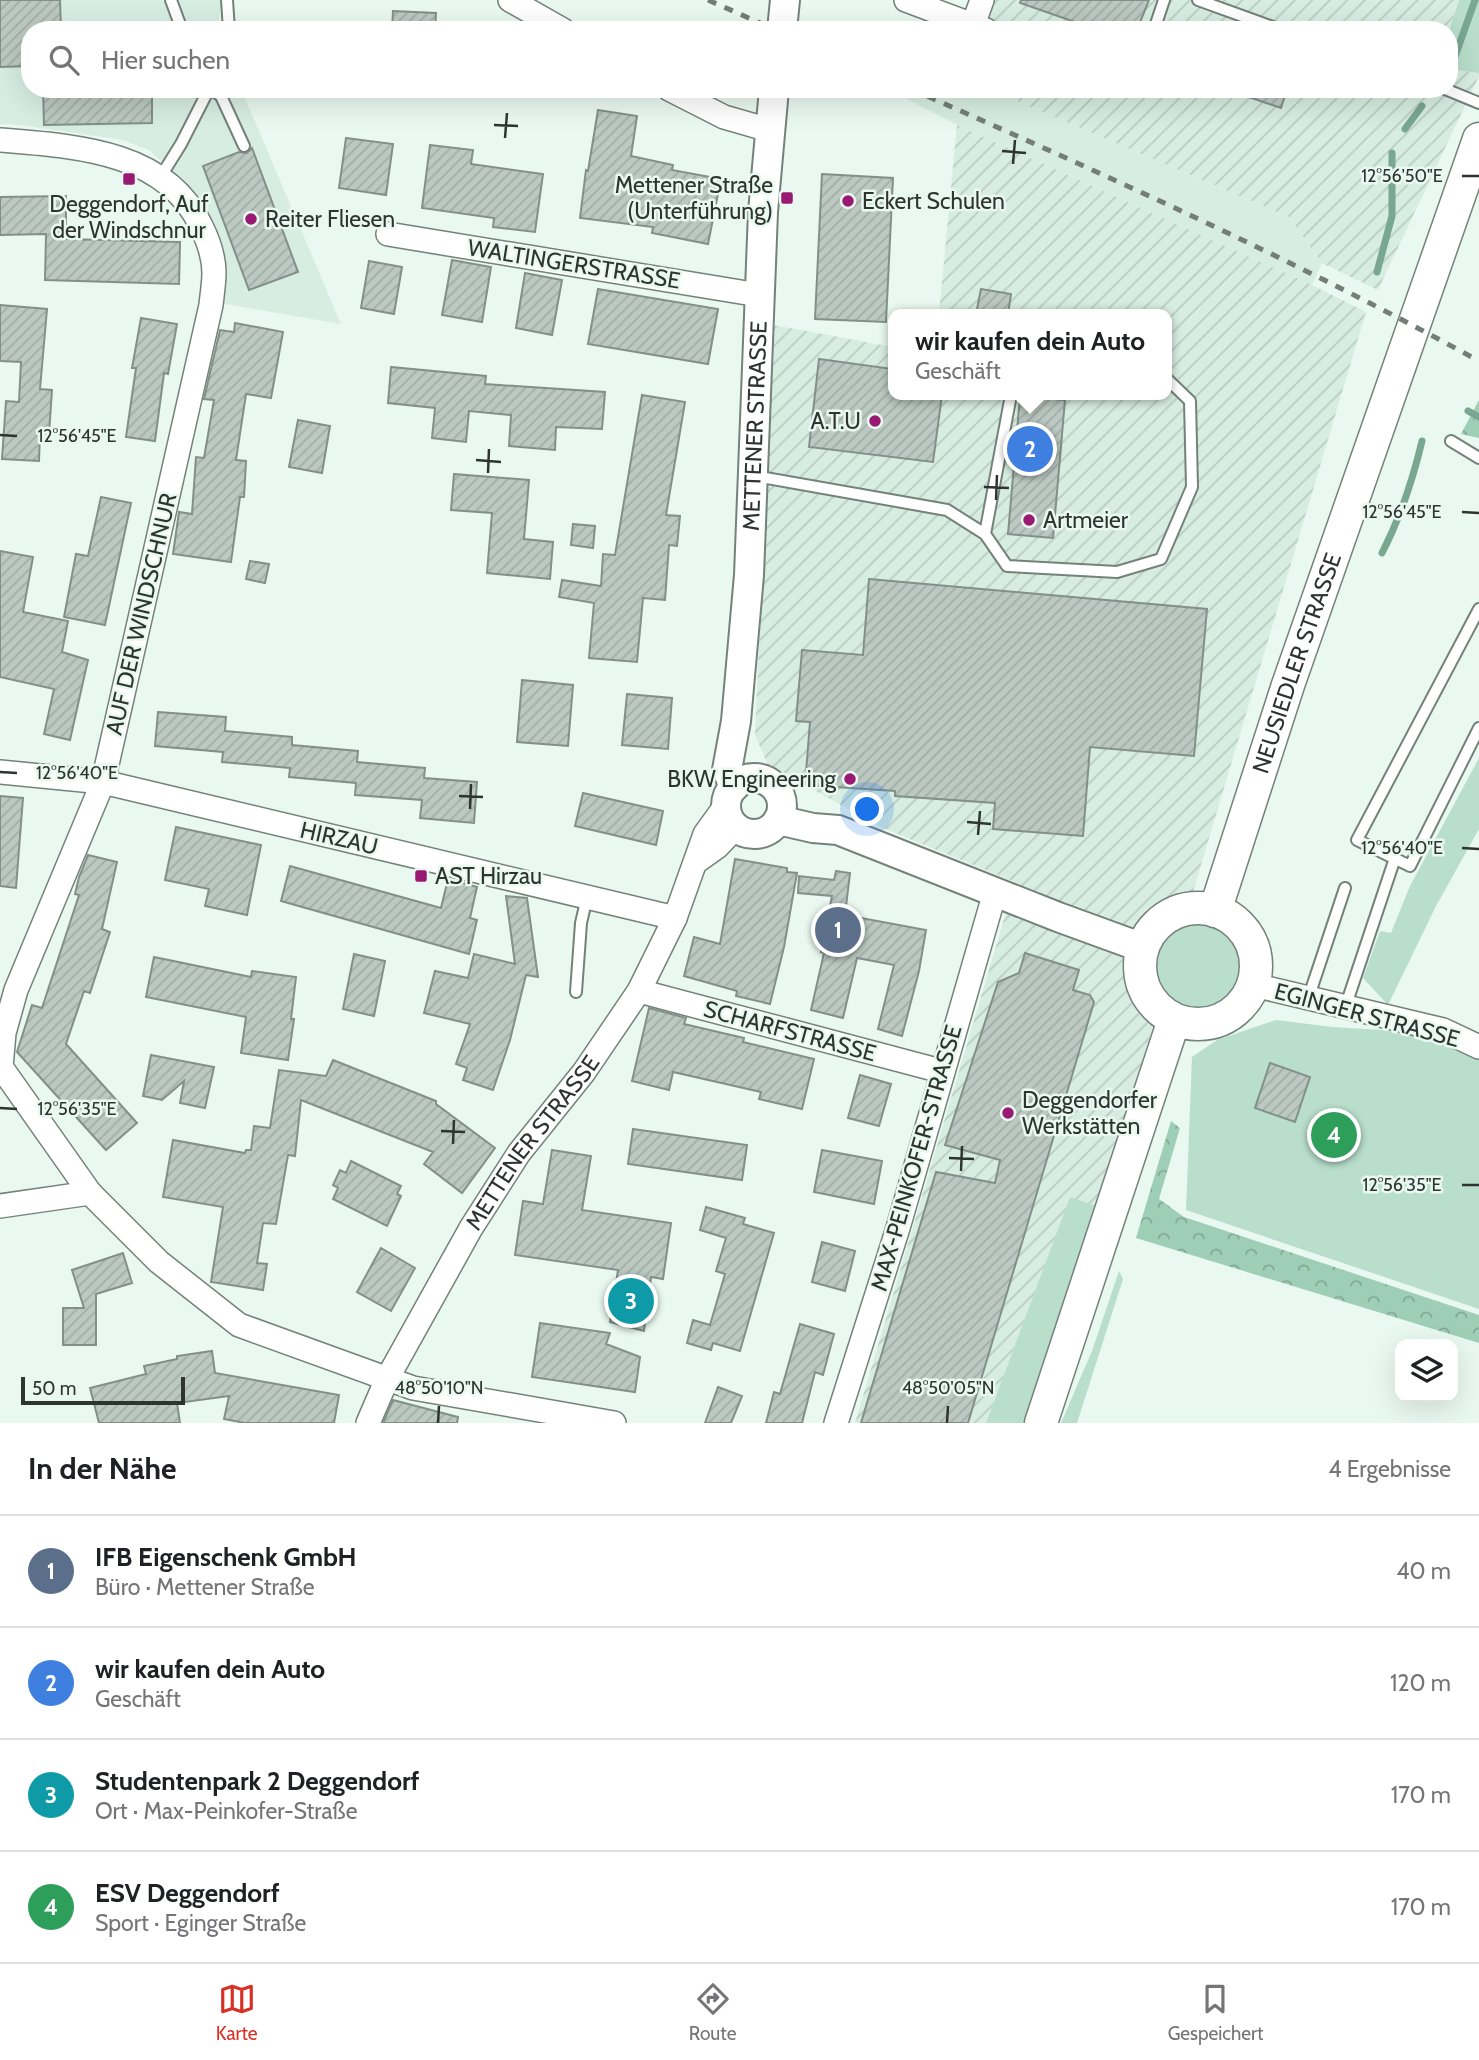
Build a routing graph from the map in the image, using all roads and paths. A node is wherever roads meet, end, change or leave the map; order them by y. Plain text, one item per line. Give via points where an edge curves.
1 (171, 0) edge
2 (227, 0) edge
3 (510, 0) edge
4 (785, 0) edge
5 (906, 0) edge
6 (982, 0) edge
7 (1164, 0) edge
8 (1198, 0) edge
9 (179, 21) edge
10 (228, 21) edge
11 (547, 21) edge
12 (783, 21) edge
13 (962, 21) edge
14 (980, 21) edge
15 (1157, 21) edge
16 (1256, 21) edge
17 (1458, 94) edge
18 (199, 98) edge
19 (205, 98) edge
20 (222, 98) edge
21 (686, 98) edge
22 (773, 98) edge
23 (1479, 103) edge
24 (200, 106) junction
25 (769, 130) junction
26 (1479, 139) edge
27 (0, 140) edge
28 (244, 146) dead end
29 (161, 176) junction
30 (388, 234) dead end
31 (759, 295) junction
32 (1172, 383) edge
33 (1010, 400) edge
34 (1451, 441) dead end
35 (1479, 458) edge
36 (752, 475) junction
37 (985, 534) junction
38 (1479, 609) edge
39 (1479, 728) edge
40 (0, 772) edge
41 (103, 782) junction
42 (738, 799) junction
43 (780, 810) junction
44 (1395, 858) junction
45 (1345, 888) dead end
46 (995, 892) junction
47 (587, 897) junction
48 (1215, 911) junction
49 (675, 918) junction
50 (1143, 948) junction
51 (1254, 985) junction
52 (576, 992) dead end
53 (639, 992) junction
54 (1308, 999) junction
55 (1345, 1008) junction
56 (1174, 1020) junction
57 (1479, 1047) edge
58 (1, 1059) edge
59 (941, 1071) junction
60 (90, 1193) junction
61 (0, 1206) edge
62 (387, 1379) junction
63 (369, 1423) edge
64 (614, 1423) edge
65 (836, 1423) edge
66 (1041, 1423) edge

1 - 9 lane
2 - 10 lane
3 - 11 street
4 - 12 street
5 - 13 street
6 - 14 street
7 - 15 lane
8 - 16 lane
17 - 23 lane
18 - 24 lane
19 - 24 lane
20 - 28 lane
21 - 25 street via 724,117
22 - 25 street, METTENER STRASSE
24 - 29 lane
25 - 31 street, METTENER STRASSE
26 - 48 main road, NEUSIEDLER STRASSE via 1284,697
27 - 29 street via 54,144 115,157
29 - 41 street, AUF DER WINDSCHNUR via 195,213 207,238 214,272 211,305
30 - 31 street, WALTINGERSTRASSE
31 - 36 street, METTENER STRASSE
32 - 37 lane via 1190,401 1192,487 1161,559 1117,572 1007,566
33 - 37 lane
34 - 35 lane
36 - 37 lane via 947,510
36 - 42 street, METTENER STRASSE via 749,575 727,770
38 - 44 lane via 1357,840
39 - 44 lane via 1410,866
40 - 41 street, HIRZAU
41 - 47 street, HIRZAU
41 - 58 street, AUF DER WINDSCHNUR via 16,990
42 - 43 street via 772,784
42 - 43 street via 741,831 769,830
42 - 49 street, METTENER STRASSE via 705,834
43 - 46 street via 813,828 838,830
44 - 55 lane
45 - 54 lane
46 - 50 street
46 - 59 street, MAX-PEINKOFER-STRASSE
47 - 49 street, HIRZAU
47 - 52 lane
48 - 50 main road via 1194,908 1172,914 1154,928
48 - 51 main road via 1236,922 1251,940 1256,962
49 - 53 street, METTENER STRASSE
50 - 56 main road via 1140,971 1146,993
51 - 54 street, EGINGER STRASSE
51 - 56 main road via 1242,1005 1224,1019 1202,1025
53 - 59 street, SCHARFSTRASSE
53 - 62 street, METTENER STRASSE via 584,1072 519,1153 471,1228
54 - 55 street, EGINGER STRASSE
55 - 57 street, EGINGER STRASSE via 1443,1030
56 - 66 main road
58 - 60 street, AUF DER WINDSCHNUR via 1,1067
59 - 65 street, MAX-PEINKOFER-STRASSE via 898,1228
60 - 61 street
60 - 62 street, AUF DER WINDSCHNUR via 159,1262 239,1325
62 - 63 street, METTENER STRASSE
62 - 64 street via 413,1388

